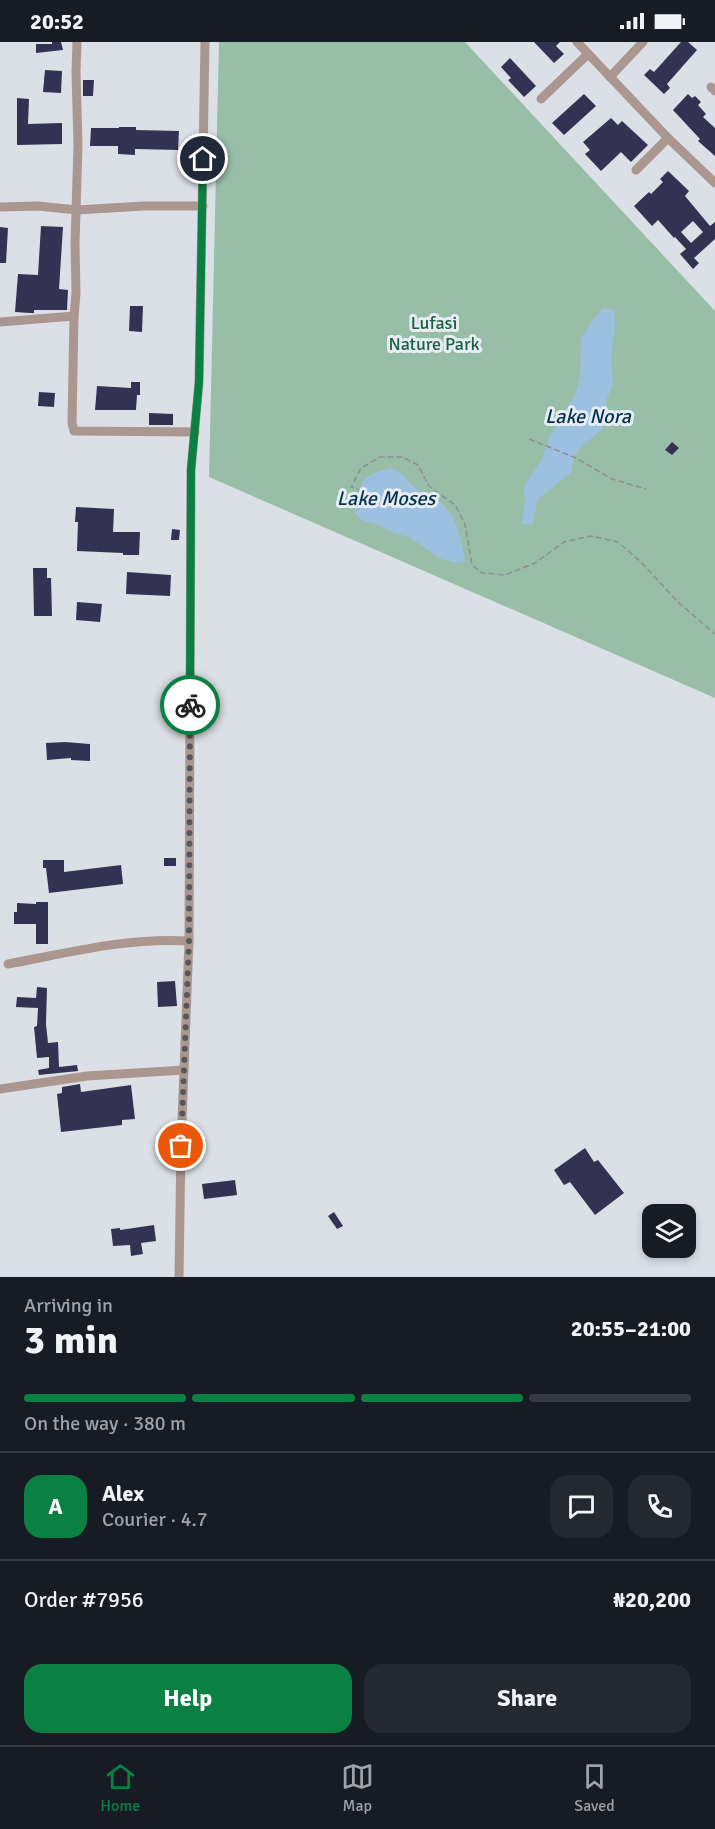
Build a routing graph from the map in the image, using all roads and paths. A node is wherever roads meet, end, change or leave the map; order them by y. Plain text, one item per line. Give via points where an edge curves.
1 (77, 42) edge
2 (205, 42) edge
3 (577, 42) edge
4 (643, 42) edge
5 (588, 54) junction
6 (610, 77) junction
7 (541, 99) dead end
8 (668, 138) junction
9 (636, 170) dead end
10 (715, 183) edge
11 (203, 206) junction
12 (0, 207) edge
13 (77, 210) junction
14 (74, 316) junction
15 (0, 322) edge
16 (195, 432) junction
17 (529, 439) dead end
18 (646, 489) dead end
19 (371, 494) dead end
20 (715, 634) edge
21 (189, 941) junction
22 (8, 964) dead end
23 (184, 1070) junction
24 (0, 1089) edge
25 (179, 1277) edge

1 - 13 street
2 - 11 street
3 - 5 street
4 - 6 street
5 - 6 street
5 - 7 street
6 - 8 street
8 - 9 street
8 - 10 street
11 - 13 street
11 - 16 street
12 - 13 street
13 - 14 street
14 - 15 street
14 - 16 street via 74,430
16 - 21 street via 191,470
17 - 18 path via 576,458 612,479
19 - 20 path via 351,487 361,468 380,457 402,457 418,465 429,486 455,505 465,524 472,565 482,573 505,575 535,562 564,542 591,536 618,542
21 - 22 street via 153,940
21 - 23 street
23 - 24 street via 87,1076
23 - 25 street

